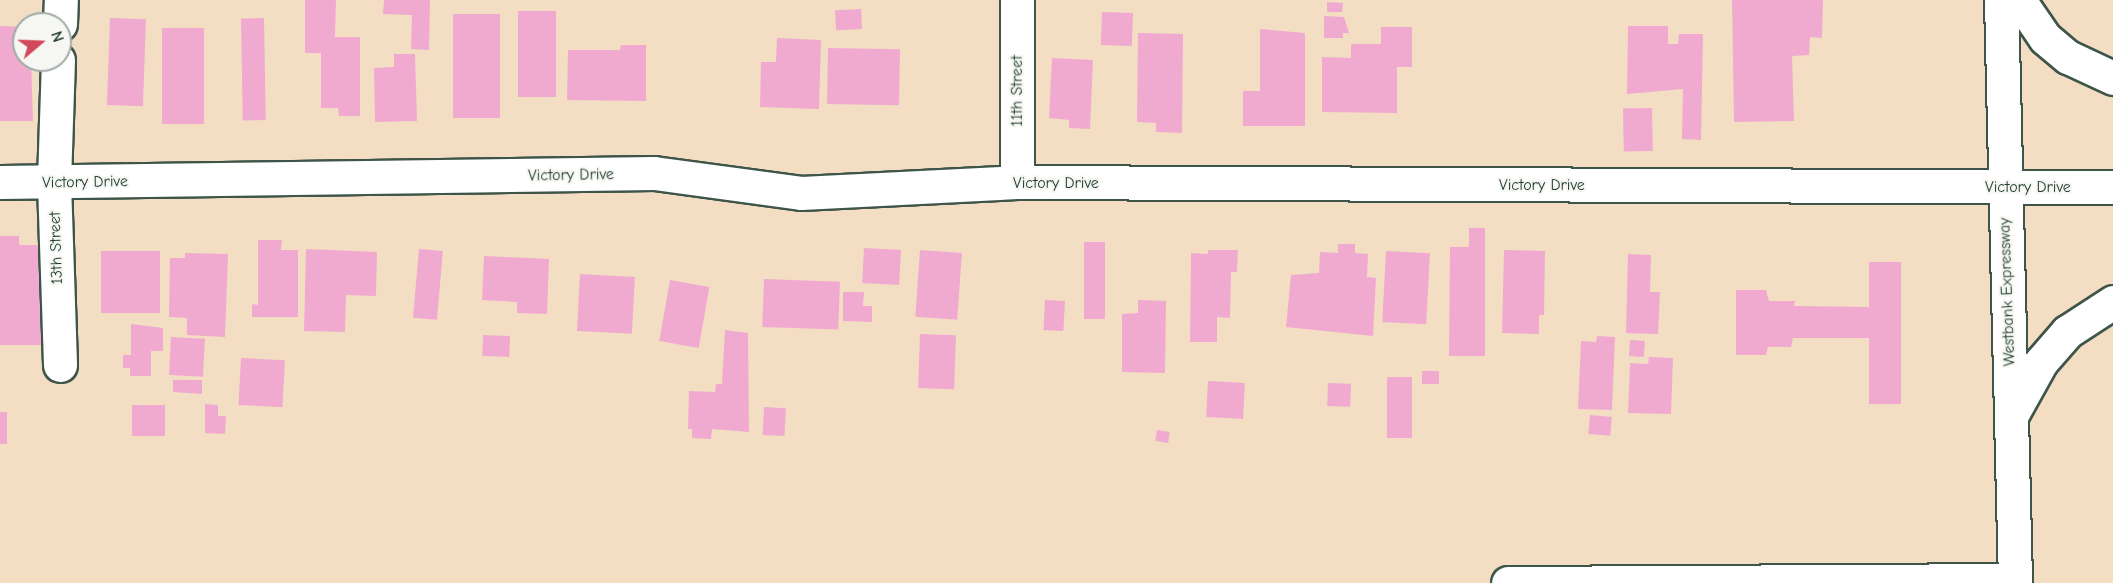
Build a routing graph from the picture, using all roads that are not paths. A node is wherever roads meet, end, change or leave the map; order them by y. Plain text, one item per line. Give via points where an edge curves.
1 (1017, 0) edge
2 (2001, 0) edge
3 (2019, 0) edge
4 (58, 72) edge
5 (2113, 78) edge
6 (0, 182) edge
7 (1017, 182) junction
8 (54, 183) junction
9 (2003, 187) junction
10 (2113, 187) edge
11 (2113, 302) edge
12 (60, 365) dead end
13 (2011, 417) junction
14 (2015, 581) edge
15 (1508, 583) edge

1 - 7 main road, 11th Street
2 - 9 main road, Westbank Expressway
3 - 5 main road via 2045,38 2068,57
4 - 8 main road, 13th Street
6 - 8 main road, Victory Drive
7 - 8 main road, Victory Drive via 801,193 654,173
7 - 9 main road, Victory Drive
8 - 12 main road, 13th Street
9 - 10 main road, Victory Drive
9 - 13 main road, Westbank Expressway
11 - 13 main road via 2067,332 2041,362
13 - 14 main road, Westbank Expressway
14 - 15 main road

